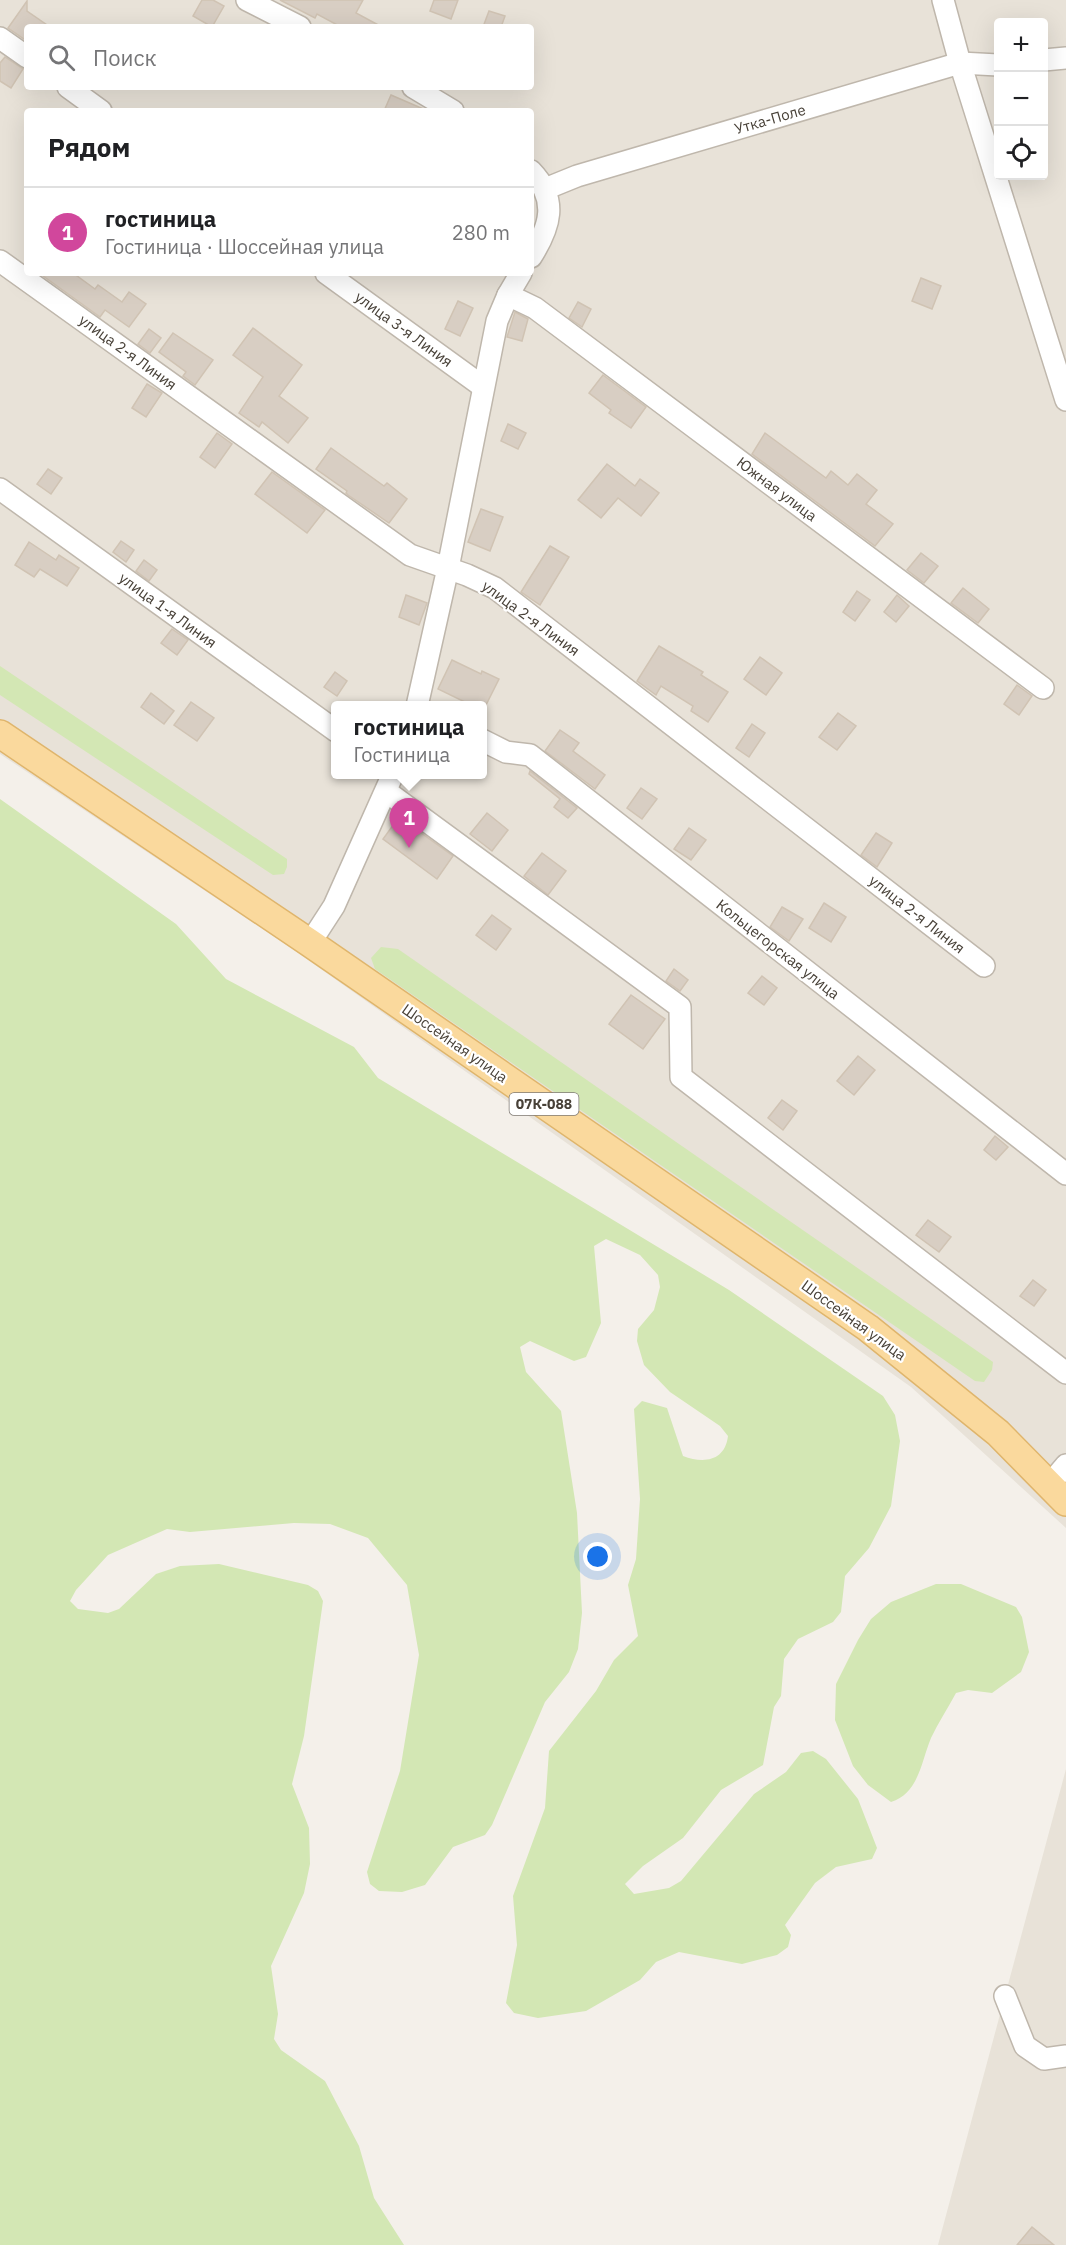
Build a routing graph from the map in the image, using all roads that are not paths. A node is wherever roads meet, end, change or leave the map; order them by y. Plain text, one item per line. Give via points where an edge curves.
1 (247, 0) edge
2 (943, 0) edge
3 (294, 24) edge
4 (0, 38) edge
5 (24, 55) edge
6 (1066, 58) edge
7 (1048, 60) edge
8 (960, 63) junction
9 (994, 65) edge
10 (72, 90) edge
11 (418, 90) edge
12 (97, 108) edge
13 (448, 108) edge
14 (534, 175) edge
15 (545, 189) junction
16 (534, 252) edge
17 (0, 261) edge
18 (330, 276) edge
19 (519, 276) edge
20 (508, 295) junction
21 (482, 386) junction
22 (1066, 400) edge
23 (0, 489) edge
24 (448, 568) junction
25 (1043, 688) dead end
26 (419, 701) edge
27 (331, 727) edge
28 (0, 734) edge
29 (487, 742) edge
30 (390, 783) edge
31 (310, 943) junction
32 (984, 966) dead end
33 (1066, 1174) edge
34 (1066, 1373) edge
35 (1060, 1484) edge
36 (1005, 1996) dead end
37 (1066, 2056) edge

1 - 3 street
2 - 8 street
4 - 5 street
6 - 7 street
8 - 9 street, Утка-Поле
8 - 15 street, Утка-Поле
8 - 22 street
10 - 12 street
11 - 13 street
14 - 15 street
15 - 16 street via 550,208 545,235
17 - 24 street, улица 2-я Линия via 410,555
18 - 21 street, улица 3-я Линия
19 - 20 street
20 - 21 street via 497,321
20 - 25 street, Южная улица via 536,308
21 - 24 street
23 - 27 street, улица 1-я Линия
24 - 26 street
24 - 32 street, улица 2-я Линия via 495,588
28 - 31 main road, Шоссейная улица / 07К-088
29 - 33 street, Кольцегорская улица via 506,752 530,755
30 - 31 street via 334,906
30 - 34 street via 680,1007 681,1077
31 - 35 main road, Шоссейная улица / 07К-088 via 867,1328
36 - 37 street via 1025,2046 1044,2059

